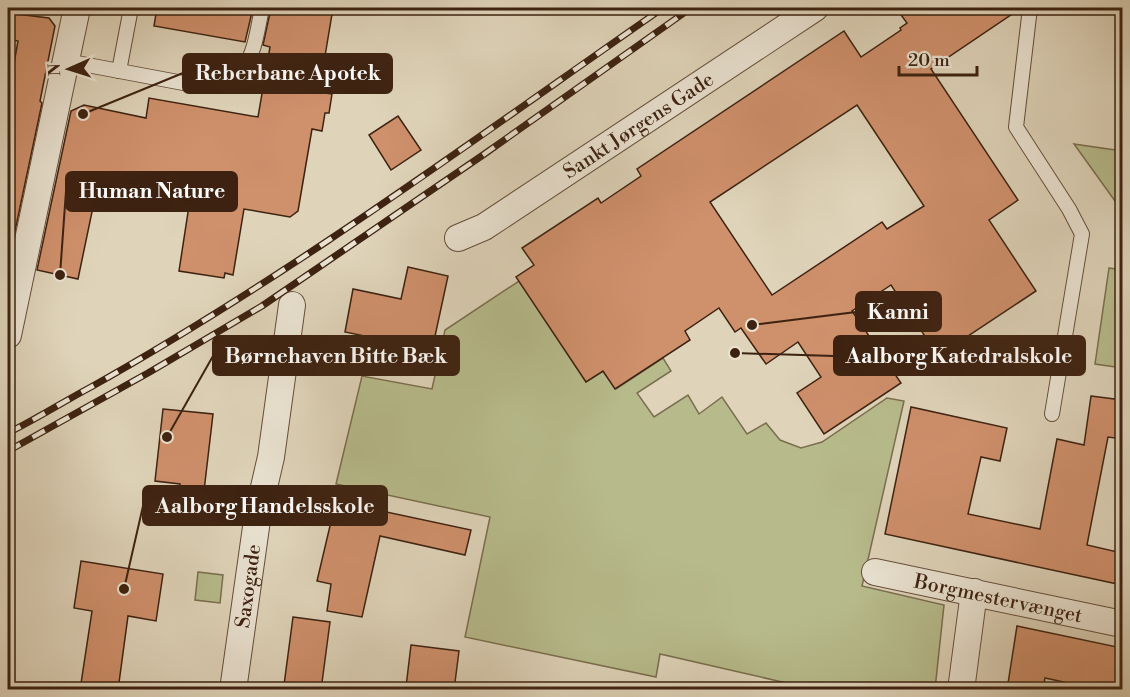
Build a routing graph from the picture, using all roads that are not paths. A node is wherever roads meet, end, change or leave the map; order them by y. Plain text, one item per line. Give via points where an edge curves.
1 (77, 8) edge
2 (131, 8) edge
3 (262, 8) edge
4 (815, 8) edge
5 (1030, 8) edge
6 (66, 61) junction
7 (119, 71) junction
8 (458, 238) dead end
9 (11, 305) edge
10 (292, 305) dead end
11 (8, 335) edge
12 (1052, 414) dead end
13 (875, 572) dead end
14 (974, 592) junction
15 (1122, 624) edge
16 (232, 690) edge
17 (961, 690) edge

1 - 6 street
2 - 7 lane
3 - 7 lane via 250,60 224,83 209,86
4 - 8 street, Sankt Jørgens Gade via 484,226
5 - 12 lane via 1016,127 1082,234
6 - 7 lane
6 - 9 street
9 - 11 street
10 - 16 street, Saxogade
13 - 14 street, Borgmestervænget
14 - 15 street, Borgmestervænget
14 - 17 street

